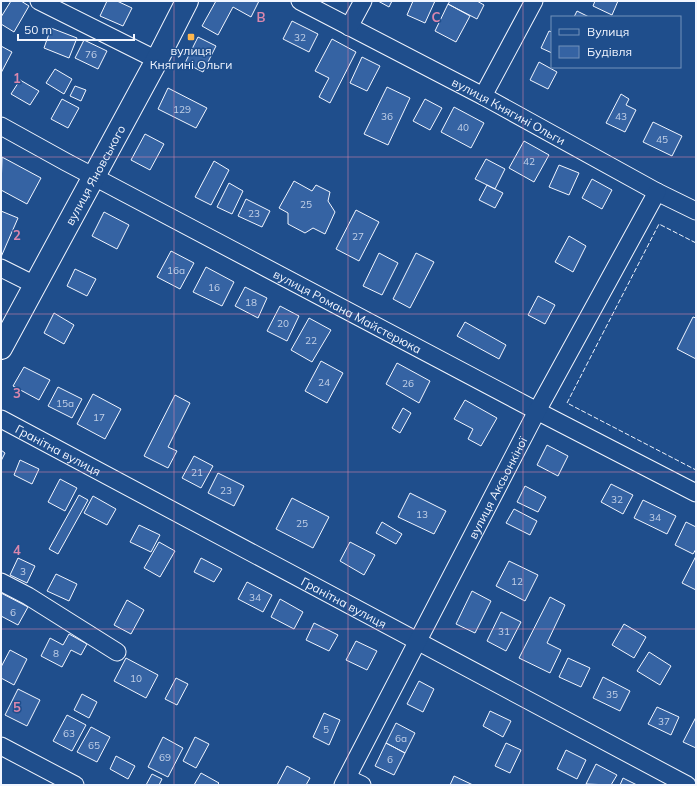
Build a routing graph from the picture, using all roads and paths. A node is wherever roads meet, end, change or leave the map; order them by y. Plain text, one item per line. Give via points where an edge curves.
1 (40, 1) edge
2 (187, 1) edge
3 (300, 1) edge
4 (363, 1) edge
5 (534, 1) edge
6 (350, 27) junction
7 (157, 60) junction
8 (483, 96) junction
9 (1, 126) edge
10 (94, 176) junction
11 (657, 192) junction
12 (696, 211) edge
13 (1, 268) edge
14 (36, 285) junction
15 (1, 348) edge
16 (537, 411) junction
17 (1, 419) edge
18 (696, 493) edge
19 (1, 582) edge
20 (418, 642) junction
21 (117, 652) dead end
22 (1, 746) edge
23 (351, 783) edge
24 (75, 785) edge
25 (687, 785) edge

1 - 7 street
2 - 7 main road, вулиця Яновського
3 - 6 street, вулиця Княгині Ольги
4 - 6 street
5 - 8 street
6 - 8 street, вулиця Княгині Ольги
7 - 10 main road, вулиця Яновського
8 - 11 street, вулиця Княгині Ольги
9 - 10 street, вулиця Романа Майстерюка
10 - 14 main road, вулиця Яновського
10 - 16 street, вулиця Романа Майстерюка
11 - 12 street, вулиця Княгині Ольги
11 - 16 street, вулиця Аксьонкіної
13 - 14 street
14 - 15 main road, вулиця Яновського
16 - 18 street, вулиця Романа Майстерюка
16 - 20 street, вулиця Аксьонкіної
17 - 20 street, Гранітна вулиця
19 - 21 street
20 - 23 street, вулиця Аксьонкіної
20 - 25 street, Гранітна вулиця
22 - 24 street

